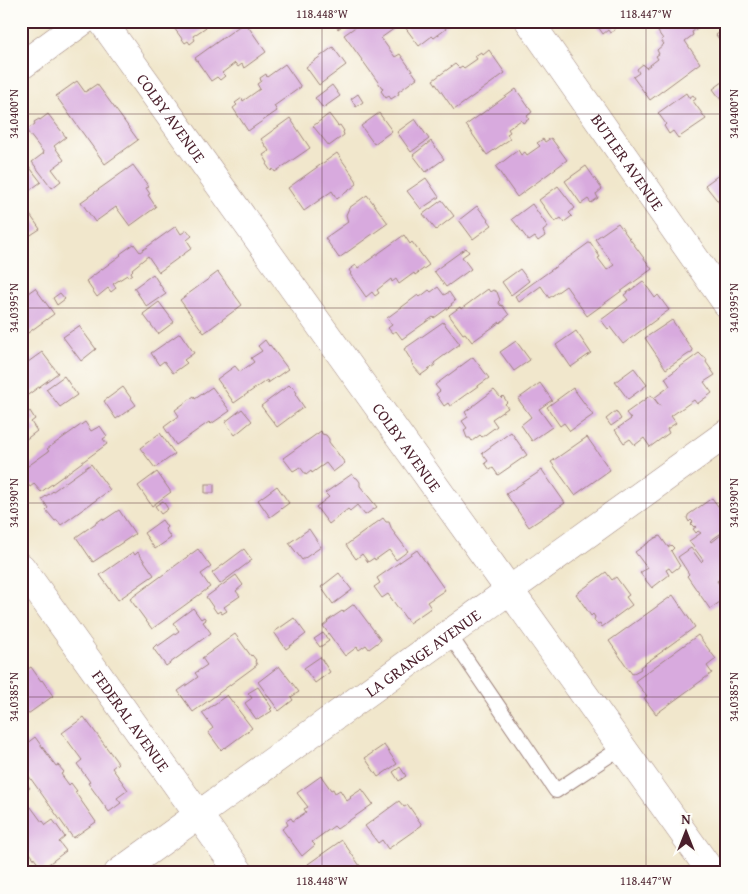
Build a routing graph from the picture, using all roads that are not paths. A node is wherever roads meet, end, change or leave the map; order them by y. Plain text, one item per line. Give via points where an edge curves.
1 (83, 21) edge
2 (102, 21) edge
3 (529, 21) edge
4 (21, 66) edge
5 (727, 304) edge
6 (727, 433) edge
7 (21, 567) edge
8 (510, 590) junction
9 (449, 634) junction
10 (622, 747) junction
11 (198, 815) junction
12 (118, 873) edge
13 (240, 873) edge
14 (712, 873) edge

1 - 4 street
2 - 8 street, COLBY AVENUE
3 - 5 street, BUTLER AVENUE
6 - 8 street, LA GRANGE AVENUE
7 - 11 street, FEDERAL AVENUE
8 - 9 street, LA GRANGE AVENUE
8 - 10 street, COLBY AVENUE
9 - 10 lane via 556,791
9 - 11 street, LA GRANGE AVENUE
10 - 14 street, COLBY AVENUE
11 - 12 street, LA GRANGE AVENUE
11 - 13 street, FEDERAL AVENUE

